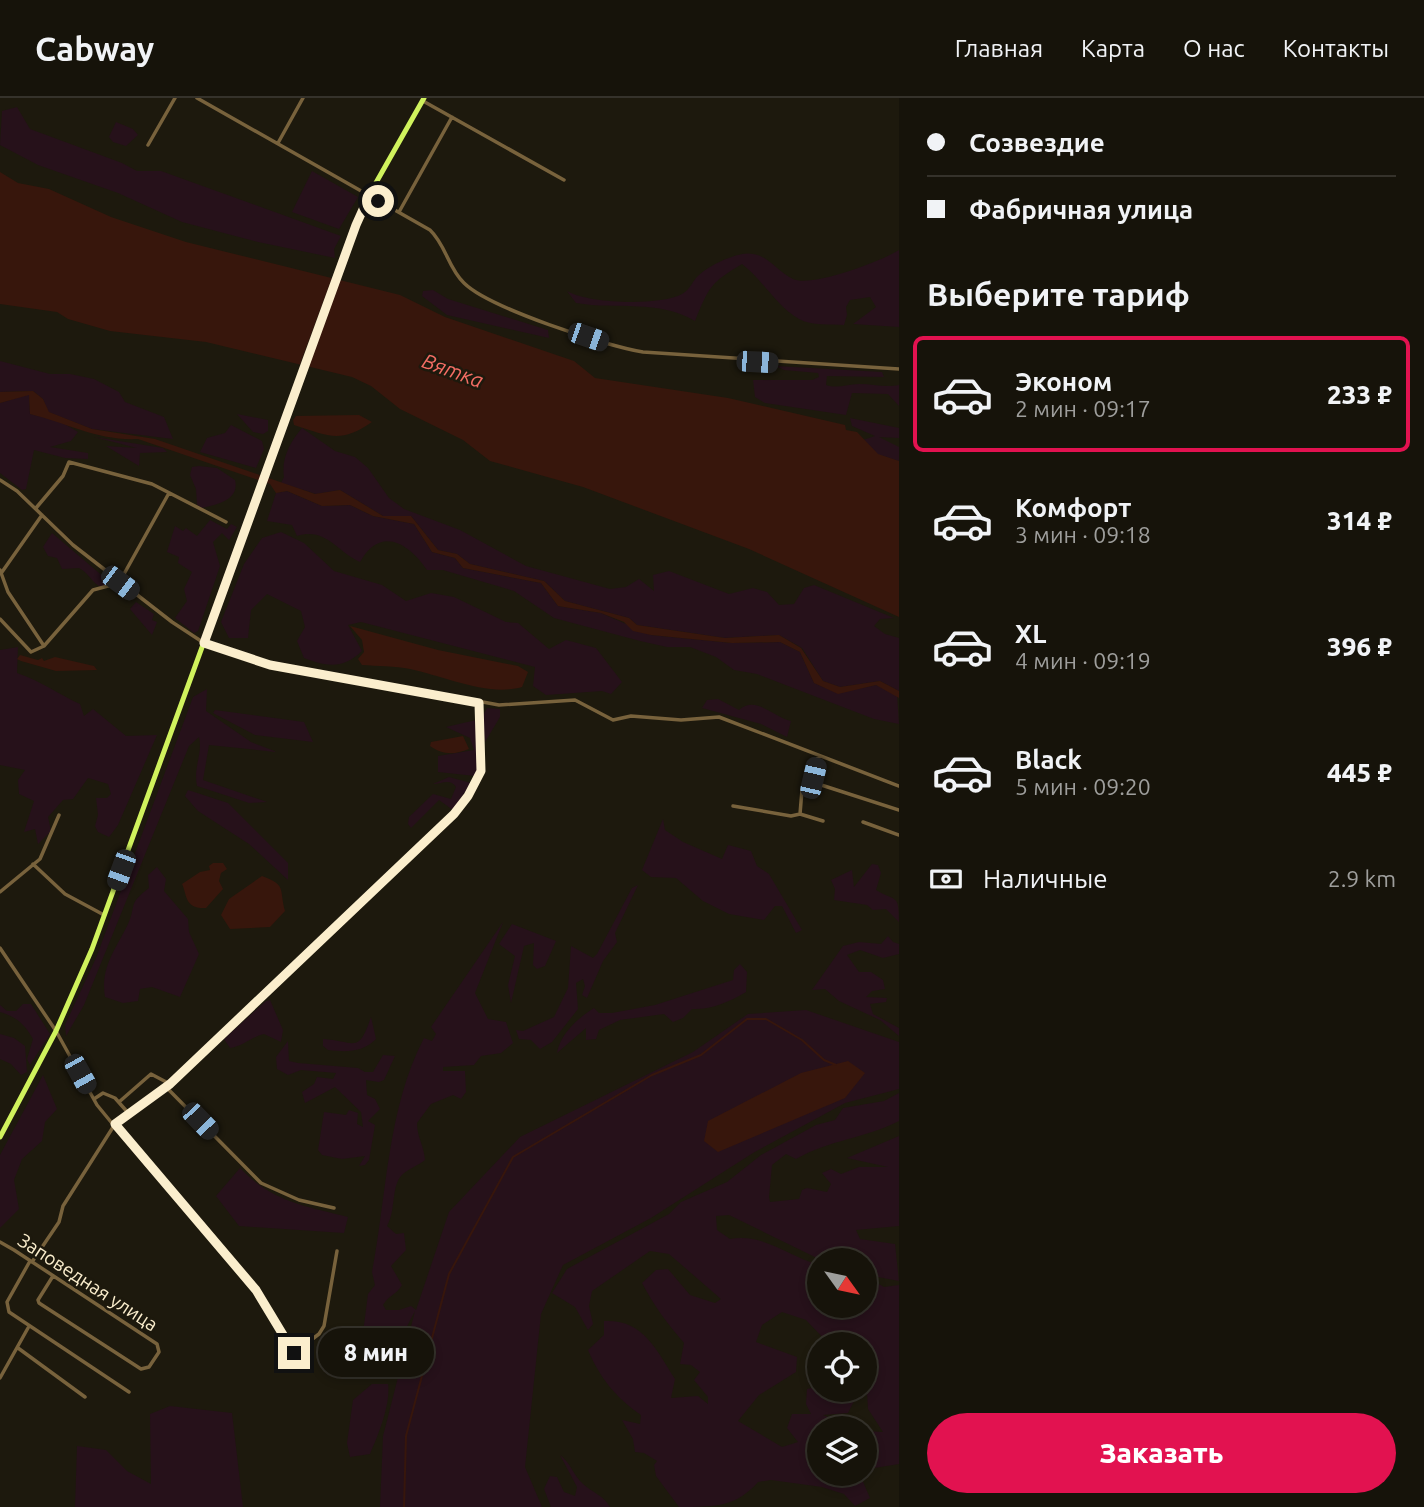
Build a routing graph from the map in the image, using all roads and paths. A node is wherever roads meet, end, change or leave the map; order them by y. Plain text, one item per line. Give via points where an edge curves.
1 (175, 98) edge
2 (197, 98) edge
3 (303, 98) edge
4 (422, 99) edge
5 (452, 117) junction
6 (278, 143) junction
7 (148, 145) dead end
8 (564, 180) dead end
9 (369, 196) junction
10 (398, 212) junction
11 (899, 369) edge
12 (0, 480) edge
13 (169, 493) junction
14 (36, 508) junction
15 (42, 514) junction
16 (226, 522) dead end
17 (1, 571) edge
18 (120, 583) junction
19 (0, 619) edge
20 (204, 643) junction
21 (44, 646) junction
22 (479, 703) junction
23 (818, 755) junction
24 (812, 782) junction
25 (899, 786) edge
26 (733, 806) dead end
27 (899, 810) edge
28 (800, 814) junction
29 (60, 815) dead end
30 (823, 821) dead end
31 (863, 822) dead end
32 (899, 835) edge
33 (33, 864) junction
34 (0, 892) edge
35 (104, 915) junction
36 (0, 948) edge
37 (56, 1031) junction
38 (168, 1086) junction
39 (94, 1099) junction
40 (119, 1102) junction
41 (130, 1115) junction
42 (115, 1124) junction
43 (0, 1137) edge
44 (334, 1208) dead end
45 (0, 1242) edge
46 (337, 1251) dead end
47 (31, 1262) junction
48 (53, 1276) junction
49 (27, 1326) junction
50 (18, 1348) junction
51 (294, 1353) junction
52 (306, 1369) dead end
53 (0, 1378) edge
54 (129, 1392) dead end
55 (85, 1397) dead end

1 - 7 street
2 - 6 street
3 - 6 street
4 - 5 street
4 - 9 main road
5 - 8 street
5 - 10 street
6 - 9 street
9 - 10 street
9 - 20 main road
10 - 11 street via 436,236 453,271 473,291 620,348 719,360
12 - 14 street
13 - 14 street via 152,484 69,462
13 - 16 street
13 - 18 street
14 - 15 street
15 - 17 street
15 - 18 street
17 - 21 street via 8,592
18 - 20 street
18 - 21 street via 93,590
19 - 21 street via 31,652
20 - 22 street via 270,665
20 - 35 main road
22 - 23 street via 575,700 613,720 719,717
22 - 38 street via 481,771 463,804
23 - 24 street
23 - 25 street
24 - 27 street
24 - 28 street via 802,790
26 - 28 street
28 - 30 street
29 - 33 street via 41,857
31 - 32 street
33 - 34 street
33 - 35 street via 65,894
35 - 37 main road
36 - 37 street
37 - 39 street
37 - 43 main road
38 - 40 street via 150,1074
38 - 41 street
38 - 44 street via 261,1183 299,1200
39 - 40 street via 106,1093
39 - 42 street
40 - 41 street
41 - 42 street
42 - 47 street
42 - 51 street via 256,1290
45 - 47 street, Заповедная улица
46 - 51 street via 324,1326
47 - 48 street, Заповедная улица
47 - 49 street via 6,1306
48 - 48 street, Заповедная улица via 39,1303 145,1369 159,1348
49 - 50 street
49 - 54 street
50 - 53 street
50 - 55 street
51 - 52 street

